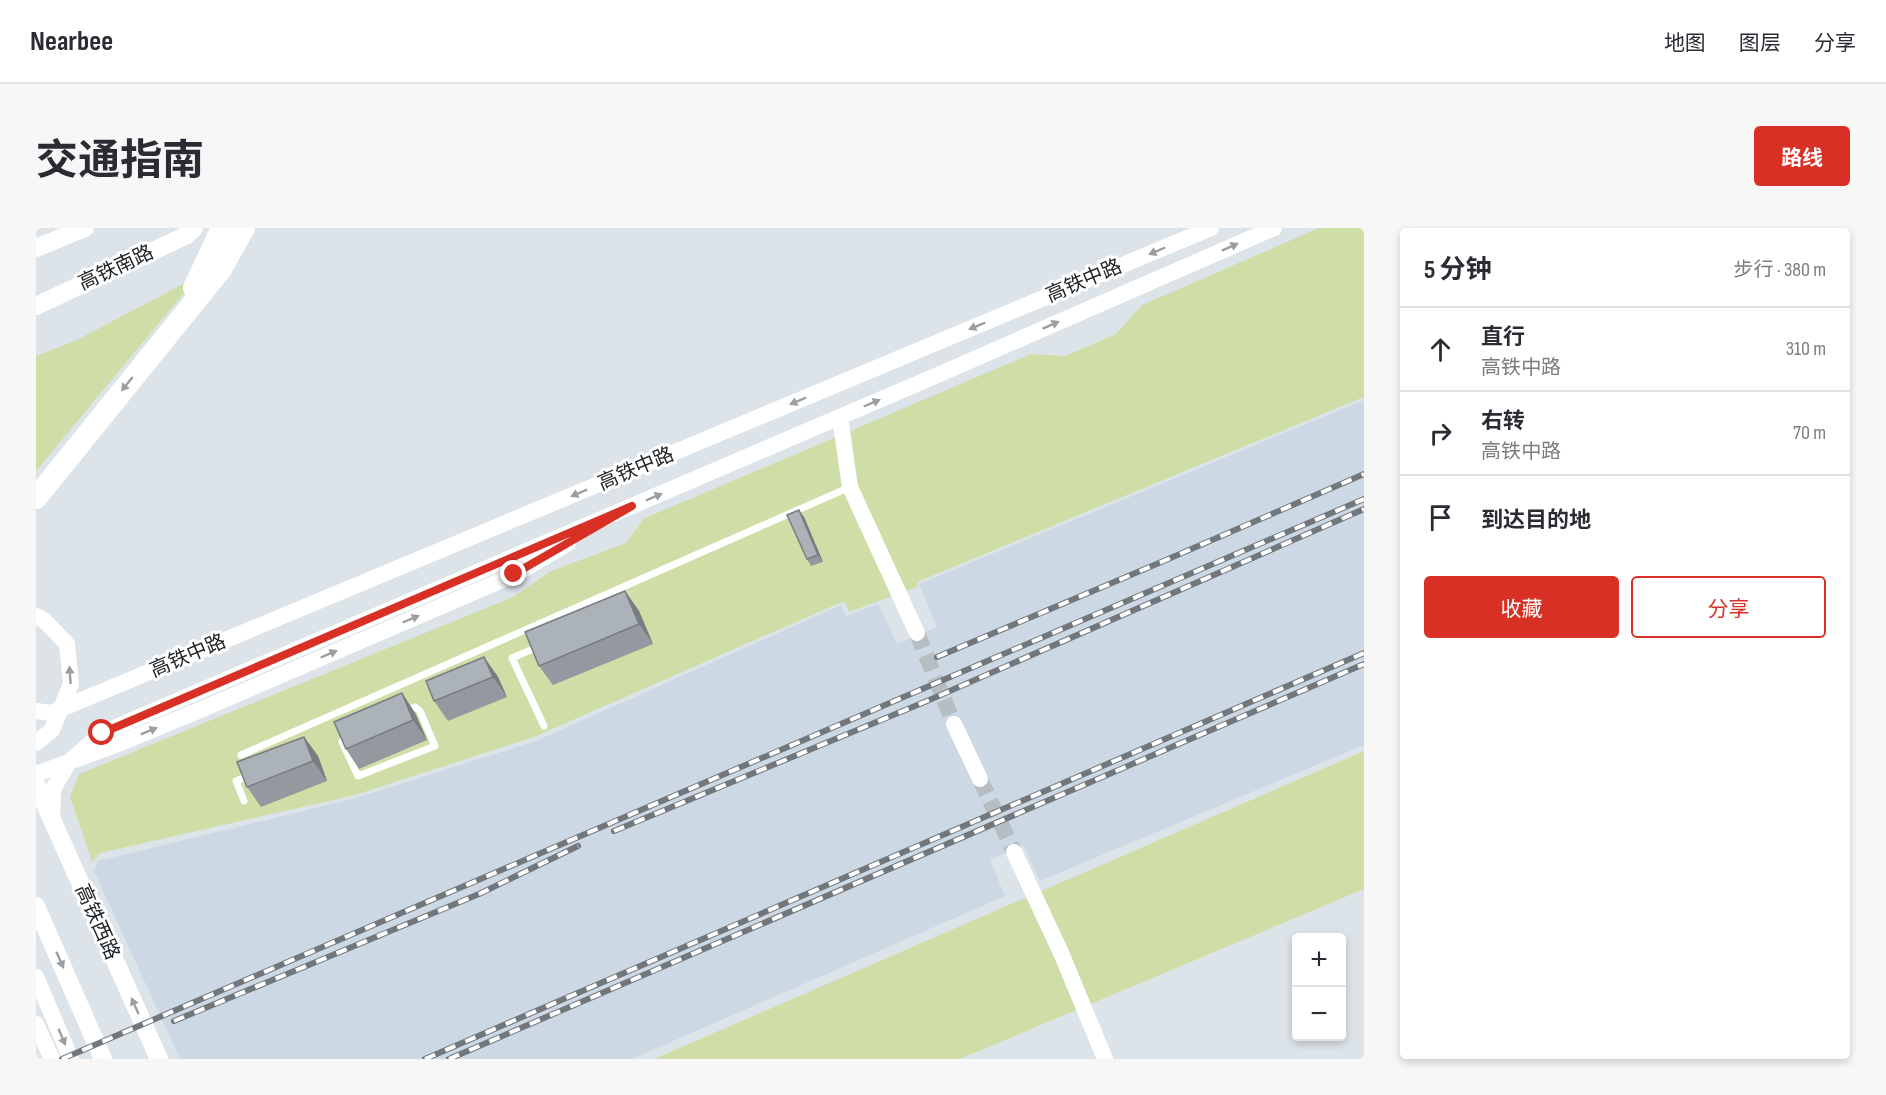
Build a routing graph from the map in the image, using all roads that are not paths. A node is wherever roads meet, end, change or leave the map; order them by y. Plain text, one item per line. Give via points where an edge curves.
1 (85, 228) edge
2 (194, 228) edge
3 (222, 228) edge
4 (244, 228) edge
5 (1211, 228) edge
6 (1274, 228) edge
7 (36, 248) edge
8 (36, 306) edge
9 (164, 339) junction
10 (840, 417) junction
11 (850, 487) junction
12 (36, 498) edge
13 (632, 506) junction
14 (570, 610) junction
15 (36, 616) edge
16 (574, 619) edge
17 (917, 633) tunnel mouth
18 (550, 641) edge
19 (36, 711) edge
20 (393, 716) edge
21 (954, 724) tunnel mouth
22 (544, 726) dead end
23 (353, 732) edge
24 (270, 742) junction
25 (36, 743) edge
26 (275, 752) edge
27 (241, 755) dead end
28 (69, 762) junction
29 (258, 772) edge
30 (36, 774) edge
31 (980, 779) tunnel mouth
32 (36, 784) edge
33 (244, 801) edge
34 (52, 822) junction
35 (1014, 852) tunnel mouth
36 (36, 906) edge
37 (36, 977) edge
38 (36, 1024) edge
39 (52, 1059) edge
40 (71, 1059) edge
41 (103, 1059) edge
42 (159, 1059) edge
43 (1105, 1059) edge

1 - 7 main road
2 - 8 main road, 高铁南路 via 187,235
3 - 9 highway via 200,278
4 - 9 highway via 221,269
5 -> 19 street, 高铁中路 via 51,713
10 -> 6 street, 高铁中路
9 -> 12 highway
10 - 11 street
13 -> 10 street, 高铁中路
11 - 14 lane
11 - 17 street
28 -> 13 street, 高铁中路 via 200,710 514,574
13 - 28 street, 高铁中路 via 102,733
14 - 16 lane
14 - 24 lane via 353,710
25 -> 15 street via 52,730 71,684 67,644
18 - 22 lane via 512,658
20 - 23 lane via 415,708 420,711 435,746 358,776 342,742
21 - 31 street
24 - 26 lane
24 - 27 lane
28 - 30 street, 高铁中路
28 - 34 street, 高铁中路 via 53,789
29 - 33 lane via 236,781
32 - 34 main road, 高铁西路
42 -> 34 main road, 高铁西路
35 - 43 street
36 -> 41 main road
37 -> 40 street
38 - 39 street

